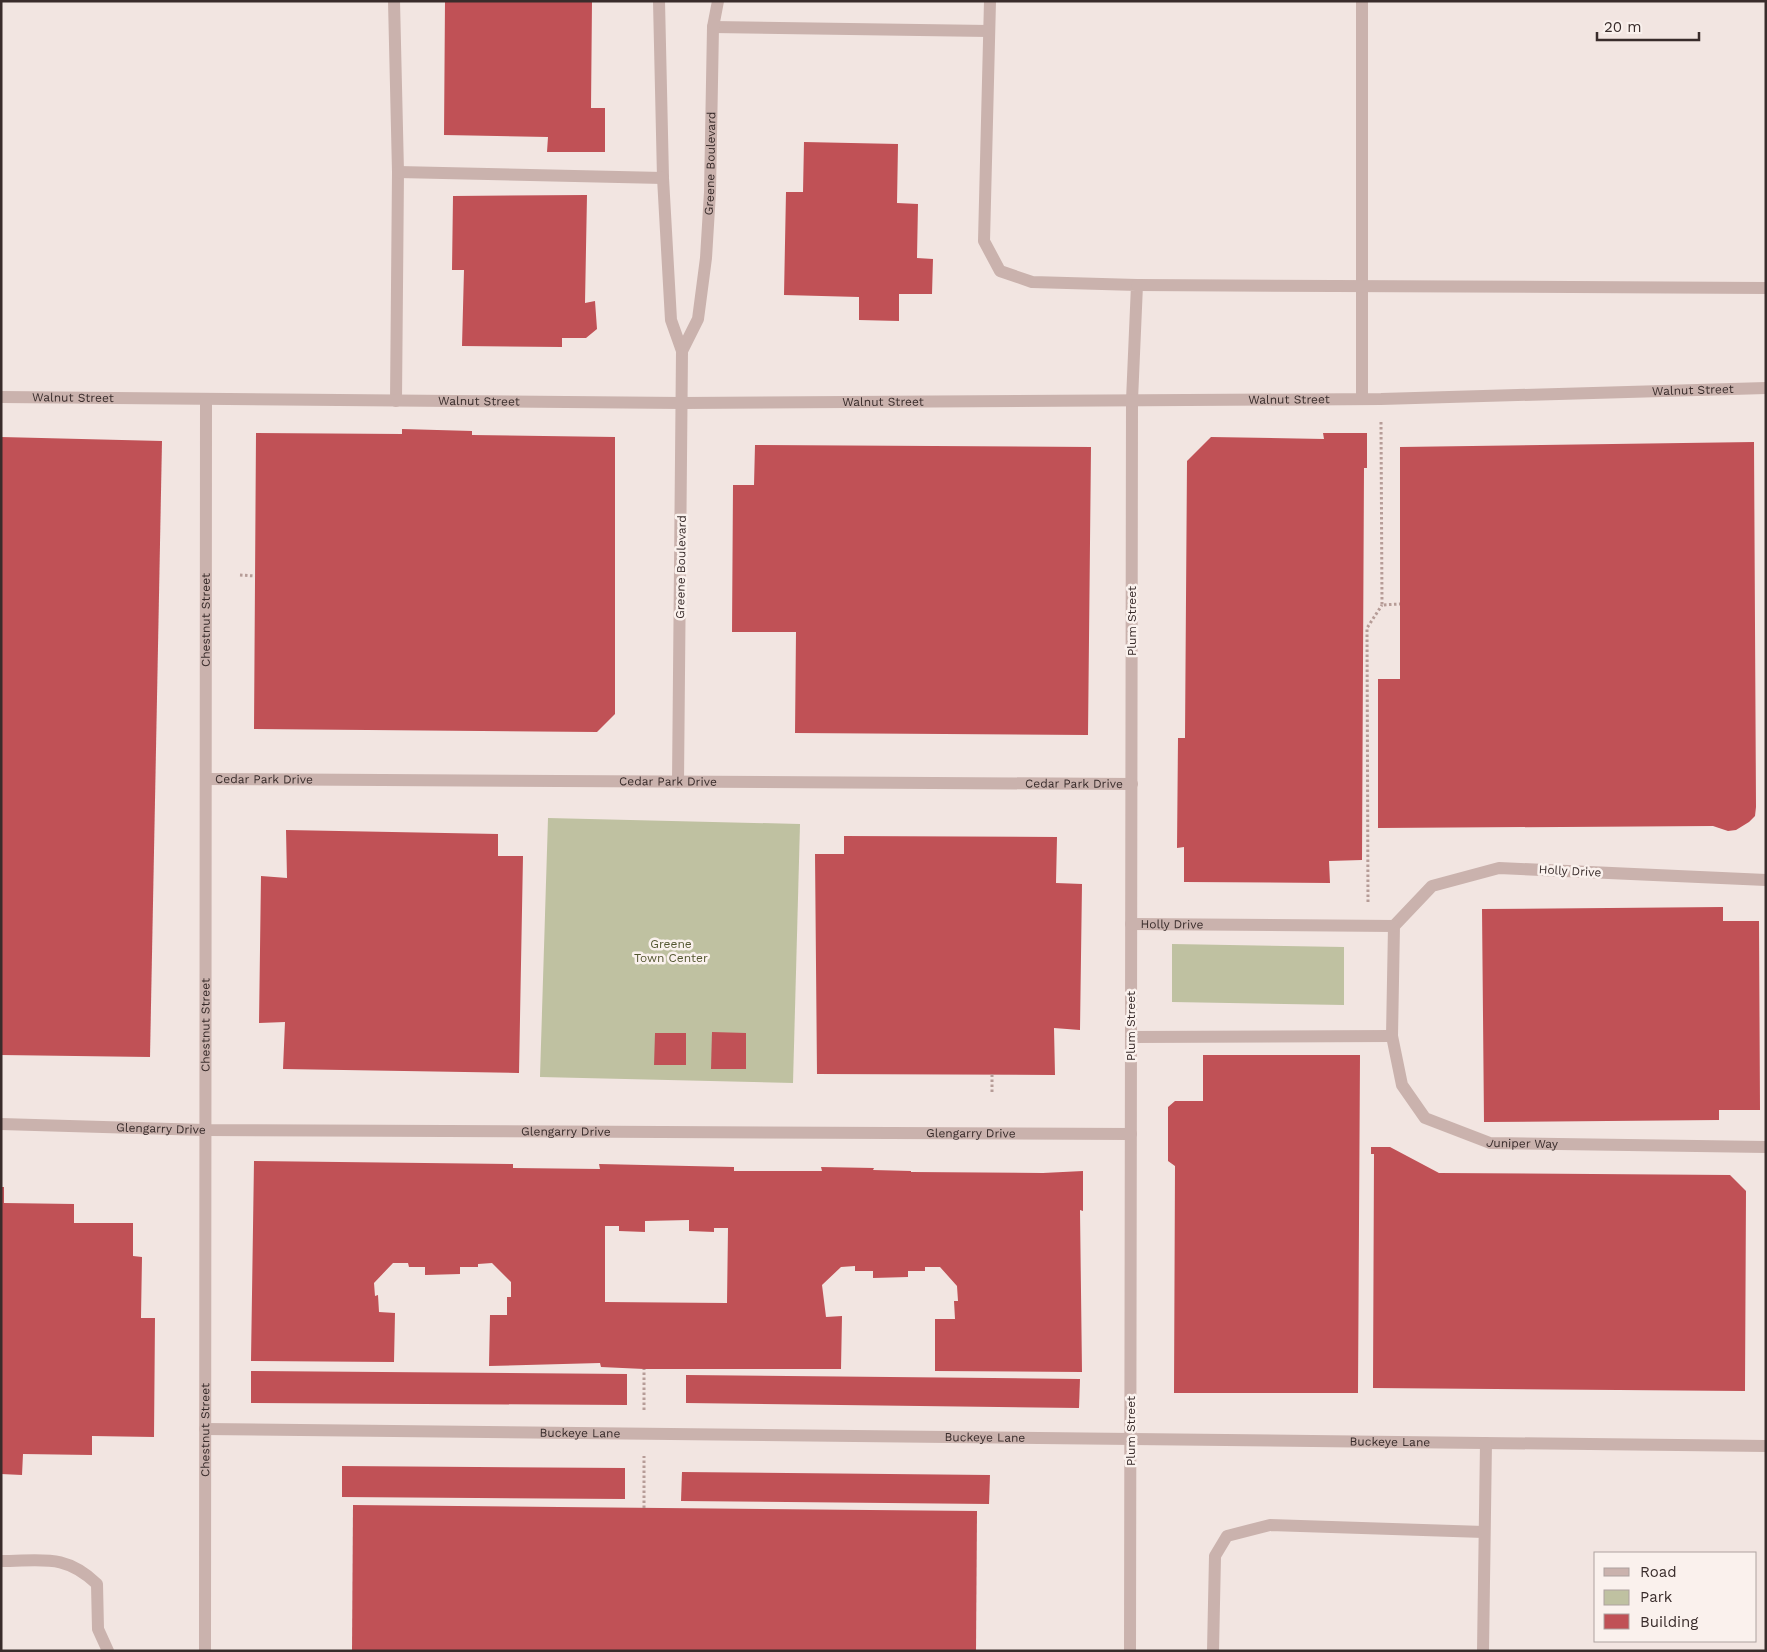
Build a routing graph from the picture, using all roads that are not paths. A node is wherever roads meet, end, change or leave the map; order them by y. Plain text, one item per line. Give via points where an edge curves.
1 (394, 1) edge
2 (659, 1) edge
3 (718, 1) edge
4 (990, 1) edge
5 (1362, 1) edge
6 (713, 26) junction
7 (989, 31) junction
8 (398, 172) junction
9 (663, 178) junction
10 (1137, 286) junction
11 (1363, 286) junction
12 (1766, 288) edge
13 (682, 351) junction
14 (1766, 388) edge
15 (1, 397) edge
16 (206, 399) junction
17 (1362, 399) junction
18 (1132, 400) junction
19 (396, 401) junction
20 (682, 403) junction
21 (206, 779) junction
22 (678, 782) junction
23 (1132, 784) junction
24 (1766, 880) edge
25 (1131, 924) junction
26 (1394, 926) junction
27 (1392, 1036) junction
28 (1131, 1037) junction
29 (1, 1124) edge
30 (205, 1130) junction
31 (1131, 1134) junction
32 (1766, 1147) edge
33 (205, 1429) junction
34 (1131, 1439) junction
35 (1486, 1443) junction
36 (1766, 1446) edge
37 (1484, 1532) junction
38 (1, 1560) edge
39 (108, 1651) edge
40 (205, 1651) edge
41 (1130, 1651) edge
42 (1213, 1651) edge
43 (1482, 1651) edge

1 - 8 street
2 - 9 street, Greene Boulevard
3 - 6 street, Greene Boulevard
4 - 7 street
5 - 11 street
6 - 7 street
6 - 13 street, Greene Boulevard via 706,258 698,319
7 - 10 street via 984,241 1000,271 1032,282
8 - 9 street
8 - 19 street
9 - 13 street, Greene Boulevard via 671,320
10 - 11 street
10 - 18 street, Plum Street
11 - 12 street
11 - 17 street
13 - 20 street, Greene Boulevard
14 - 17 street, Walnut Street
15 - 16 street, Walnut Street
16 - 19 street, Walnut Street
16 - 21 street, Chestnut Street
17 - 18 street, Walnut Street
18 - 20 street, Walnut Street
18 - 23 street, Plum Street
19 - 20 street, Walnut Street
20 - 22 street, Greene Boulevard
21 - 22 street, Cedar Park Drive
21 - 30 street, Chestnut Street
22 - 23 street, Cedar Park Drive
23 - 25 street, Plum Street
24 - 26 street, Holly Drive via 1499,868 1432,886
25 - 26 street, Holly Drive
25 - 28 street, Plum Street
26 - 27 street, Juniper Way
27 - 28 street
27 - 32 street, Juniper Way via 1402,1085 1425,1118 1490,1143
28 - 31 street, Plum Street
29 - 30 street, Glengarry Drive
30 - 31 street, Glengarry Drive
30 - 33 street, Chestnut Street
31 - 34 street, Plum Street
33 - 34 street, Buckeye Lane
33 - 40 street, Chestnut Street
34 - 35 street, Buckeye Lane
34 - 41 street, Plum Street
35 - 36 street, Buckeye Lane
35 - 37 street
37 - 42 street via 1270,1526 1227,1536 1215,1556
37 - 43 street
38 - 39 street via 60,1561 84,1572 97,1584 98,1628

